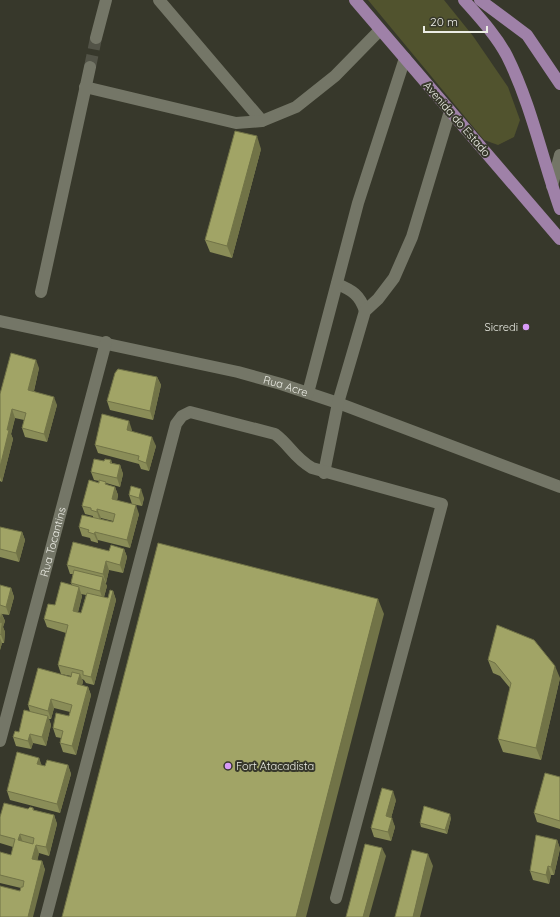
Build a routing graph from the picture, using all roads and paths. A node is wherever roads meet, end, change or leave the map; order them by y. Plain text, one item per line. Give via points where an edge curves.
1 (106, 0) edge
2 (159, 0) edge
3 (355, 0) edge
4 (464, 0) edge
5 (480, 0) edge
6 (380, 30) junction
7 (96, 38) tunnel mouth
8 (404, 58) junction
9 (90, 67) tunnel mouth
10 (560, 84) edge
11 (85, 87) junction
12 (450, 111) junction
13 (262, 121) junction
14 (560, 155) edge
15 (552, 186) junction
16 (560, 209) edge
17 (560, 239) edge
18 (337, 284) junction
19 (41, 292) dead end
20 (365, 311) junction
21 (0, 321) edge
22 (106, 342) junction
23 (308, 393) junction
24 (338, 403) junction
25 (324, 473) junction
26 (560, 487) edge
27 (0, 741) edge
28 (336, 898) dead end
29 (46, 917) edge

1 - 7 street
2 - 13 street
3 - 6 main road, Avenida do Estado
4 - 15 main road via 506,54 522,87
5 - 10 main road via 527,35
6 - 8 main road, Avenida do Estado
6 - 13 street via 335,76 296,107
8 - 12 main road, Avenida do Estado
8 - 18 street via 358,203
9 - 11 street
11 - 13 street via 236,123
11 - 19 street
12 - 17 main road, Avenida do Estado
12 - 20 street via 409,244 394,278
14 - 15 street
15 - 16 main road
18 - 20 street via 358,295
18 - 23 street
20 - 24 street
21 - 22 street, Rua Acre
22 - 23 street, Rua Acre via 238,372
22 - 27 street, Rua Tocantins
23 - 24 street, Rua Acre
24 - 25 street
24 - 26 street, Rua Acre
25 - 28 street via 442,504
25 - 29 street via 300,462 275,434 190,412 182,416 176,424

